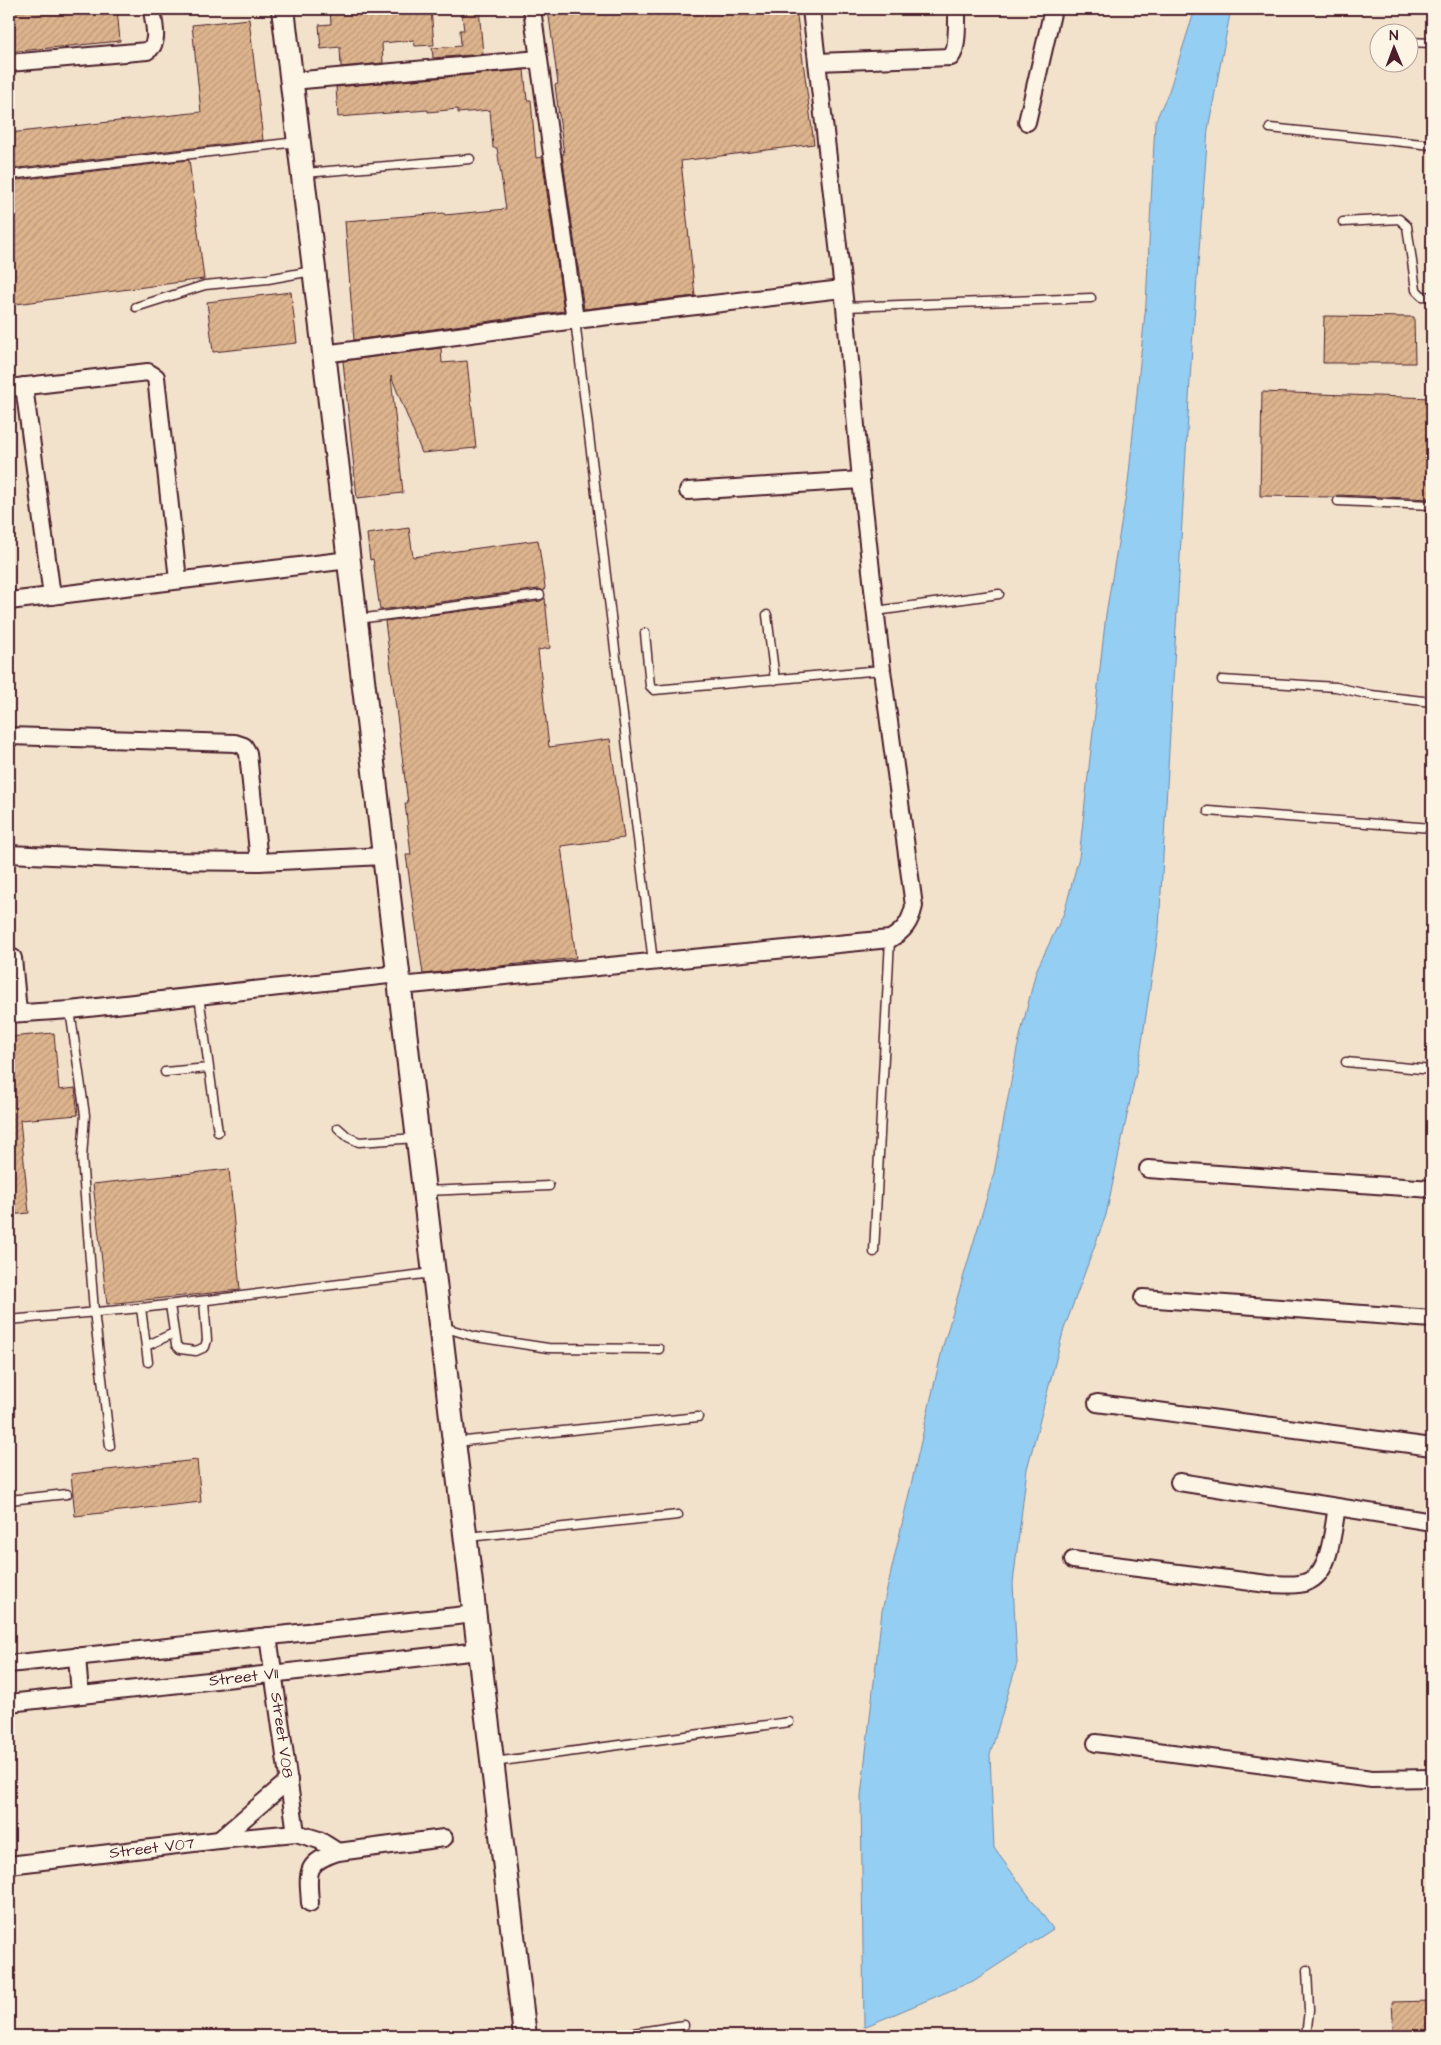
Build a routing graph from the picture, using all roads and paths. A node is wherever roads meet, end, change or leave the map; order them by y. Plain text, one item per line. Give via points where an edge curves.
1 (152, 9) edge
2 (283, 9) edge
3 (532, 9) edge
4 (811, 9) edge
5 (957, 9) edge
6 (1054, 9) edge
7 (1418, 43) edge
8 (1432, 44) edge
9 (539, 59) junction
10 (817, 62) junction
11 (9, 63) edge
12 (292, 81) junction
13 (1027, 122) dead end
14 (1270, 128) dead end
15 (299, 142) junction
16 (1432, 145) edge
17 (470, 159) dead end
18 (303, 173) junction
19 (9, 175) edge
20 (1343, 222) dead end
21 (314, 270) junction
22 (842, 289) junction
23 (1432, 297) edge
24 (1091, 298) dead end
25 (136, 308) dead end
26 (845, 308) junction
27 (576, 320) junction
28 (324, 354) junction
29 (16, 387) edge
30 (861, 480) junction
31 (688, 491) dead end
32 (1338, 501) dead end
33 (1432, 505) edge
34 (349, 560) junction
35 (178, 580) junction
36 (999, 594) dead end
37 (540, 595) dead end
38 (52, 596) junction
39 (9, 601) edge
40 (876, 611) junction
41 (767, 615) dead end
42 (356, 619) junction
43 (645, 633) dead end
44 (882, 670) junction
45 (774, 680) junction
46 (1222, 680) dead end
47 (1432, 702) edge
48 (9, 736) edge
49 (1208, 811) dead end
50 (1432, 828) edge
51 (9, 854) edge
52 (384, 856) junction
53 (259, 862) junction
54 (890, 939) junction
55 (14, 958) dead end
56 (653, 962) junction
57 (399, 980) junction
58 (199, 996) junction
59 (70, 1010) junction
60 (13, 1013) edge
61 (1346, 1062) dead end
62 (208, 1068) junction
63 (1432, 1070) edge
64 (165, 1072) dead end
65 (338, 1128) dead end
66 (218, 1132) dead end
67 (418, 1138) junction
68 (1148, 1169) dead end
69 (549, 1186) dead end
70 (1432, 1189) edge
71 (424, 1192) junction
72 (874, 1252) dead end
73 (434, 1273) junction
74 (1143, 1298) dead end
75 (204, 1301) junction
76 (170, 1305) junction
77 (141, 1308) junction
78 (94, 1311) junction
79 (1432, 1319) edge
80 (9, 1320) edge
81 (440, 1326) junction
82 (174, 1333) junction
83 (146, 1346) junction
84 (659, 1349) dead end
85 (148, 1362) dead end
86 (1097, 1403) dead end
87 (698, 1417) dead end
88 (454, 1442) junction
89 (110, 1446) dead end
90 (1432, 1447) edge
91 (1179, 1482) dead end
92 (66, 1494) dead end
93 (9, 1500) edge
94 (1337, 1507) junction
95 (678, 1515) dead end
96 (1432, 1522) edge
97 (466, 1537) junction
98 (1073, 1560) dead end
99 (475, 1614) junction
100 (268, 1636) junction
101 (479, 1652) junction
102 (77, 1656) junction
103 (9, 1664) edge
104 (272, 1674) junction
105 (80, 1695) junction
106 (9, 1703) edge
107 (789, 1722) dead end
108 (1096, 1743) dead end
109 (493, 1762) junction
110 (1432, 1778) edge
111 (289, 1780) junction
112 (296, 1833) junction
113 (444, 1838) dead end
114 (219, 1840) junction
115 (338, 1852) junction
116 (9, 1865) edge
117 (310, 1903) dead end
118 (1307, 1970) dead end
119 (684, 2025) dead end
120 (525, 2036) edge
121 (615, 2036) edge
122 (1306, 2036) edge

1 - 11 street via 156,42 147,51
2 - 12 street
3 - 9 street
4 - 10 street
5 - 10 street via 956,41 954,55 950,58
6 - 13 street
7 - 8 lane
9 - 12 street
9 - 27 street
10 - 22 street
12 - 15 street
14 - 16 lane
15 - 18 street
15 - 19 lane
17 - 18 lane
18 - 21 street
20 - 23 lane via 1399,219 1407,226 1416,290 1422,296
21 - 25 lane via 268,279 205,285
21 - 28 street
22 - 26 street
22 - 27 street
24 - 26 lane
26 - 30 street
27 - 28 street
27 - 56 lane
28 - 34 street
29 - 35 street via 148,372 156,377
29 - 38 street
30 - 31 street
30 - 40 street
32 - 33 lane
34 - 35 street
34 - 42 street
35 - 38 street
36 - 40 lane
37 - 42 lane
38 - 39 street
40 - 44 street
41 - 45 lane
42 - 52 street
43 - 45 lane via 650,686 654,690
44 - 45 lane
44 - 54 street via 914,906 911,921
46 - 47 lane via 1336,687 1371,695
48 - 53 street via 244,746 248,753
49 - 50 lane
51 - 53 street
52 - 53 street
52 - 57 street
54 - 56 street
54 - 72 lane
55 - 60 street
56 - 57 street
57 - 58 street
57 - 67 street
58 - 59 street
58 - 62 lane
59 - 60 street
59 - 78 lane via 85,1115 82,1158
61 - 63 lane
62 - 64 lane
62 - 66 lane
65 - 67 lane via 348,1138 359,1142
67 - 71 street
68 - 70 street
69 - 71 lane
71 - 73 street
73 - 75 lane
73 - 81 street
74 - 79 street
75 - 76 lane
75 - 82 lane via 205,1347 180,1349
76 - 77 lane
76 - 82 lane
77 - 78 lane
77 - 83 lane
78 - 80 lane
78 - 89 lane
81 - 84 lane via 476,1337 548,1348
81 - 88 street
82 - 83 lane
83 - 85 lane
86 - 90 street
87 - 88 lane
88 - 97 street
91 - 94 street
92 - 93 lane
94 - 96 street
94 - 98 street via 1322,1570 1312,1580 1295,1584 1268,1584
95 - 97 lane
97 - 99 street
99 - 100 street
99 - 101 street
100 - 102 street
100 - 104 street, Street V08
101 - 104 street, Street V11
101 - 109 street
102 - 103 street
102 - 105 street
104 - 105 street, Street V11
104 - 111 street, Street V08
105 - 106 street, Street V11
107 - 109 lane
108 - 110 street via 1372,1779
109 - 120 street
111 - 112 street, Street V08
111 - 114 street
112 - 114 street, Street V07
112 - 115 street via 318,1840
113 - 115 street
114 - 116 street, Street V07
115 - 117 street via 321,1857 313,1865 308,1875
118 - 122 lane
119 - 121 lane

